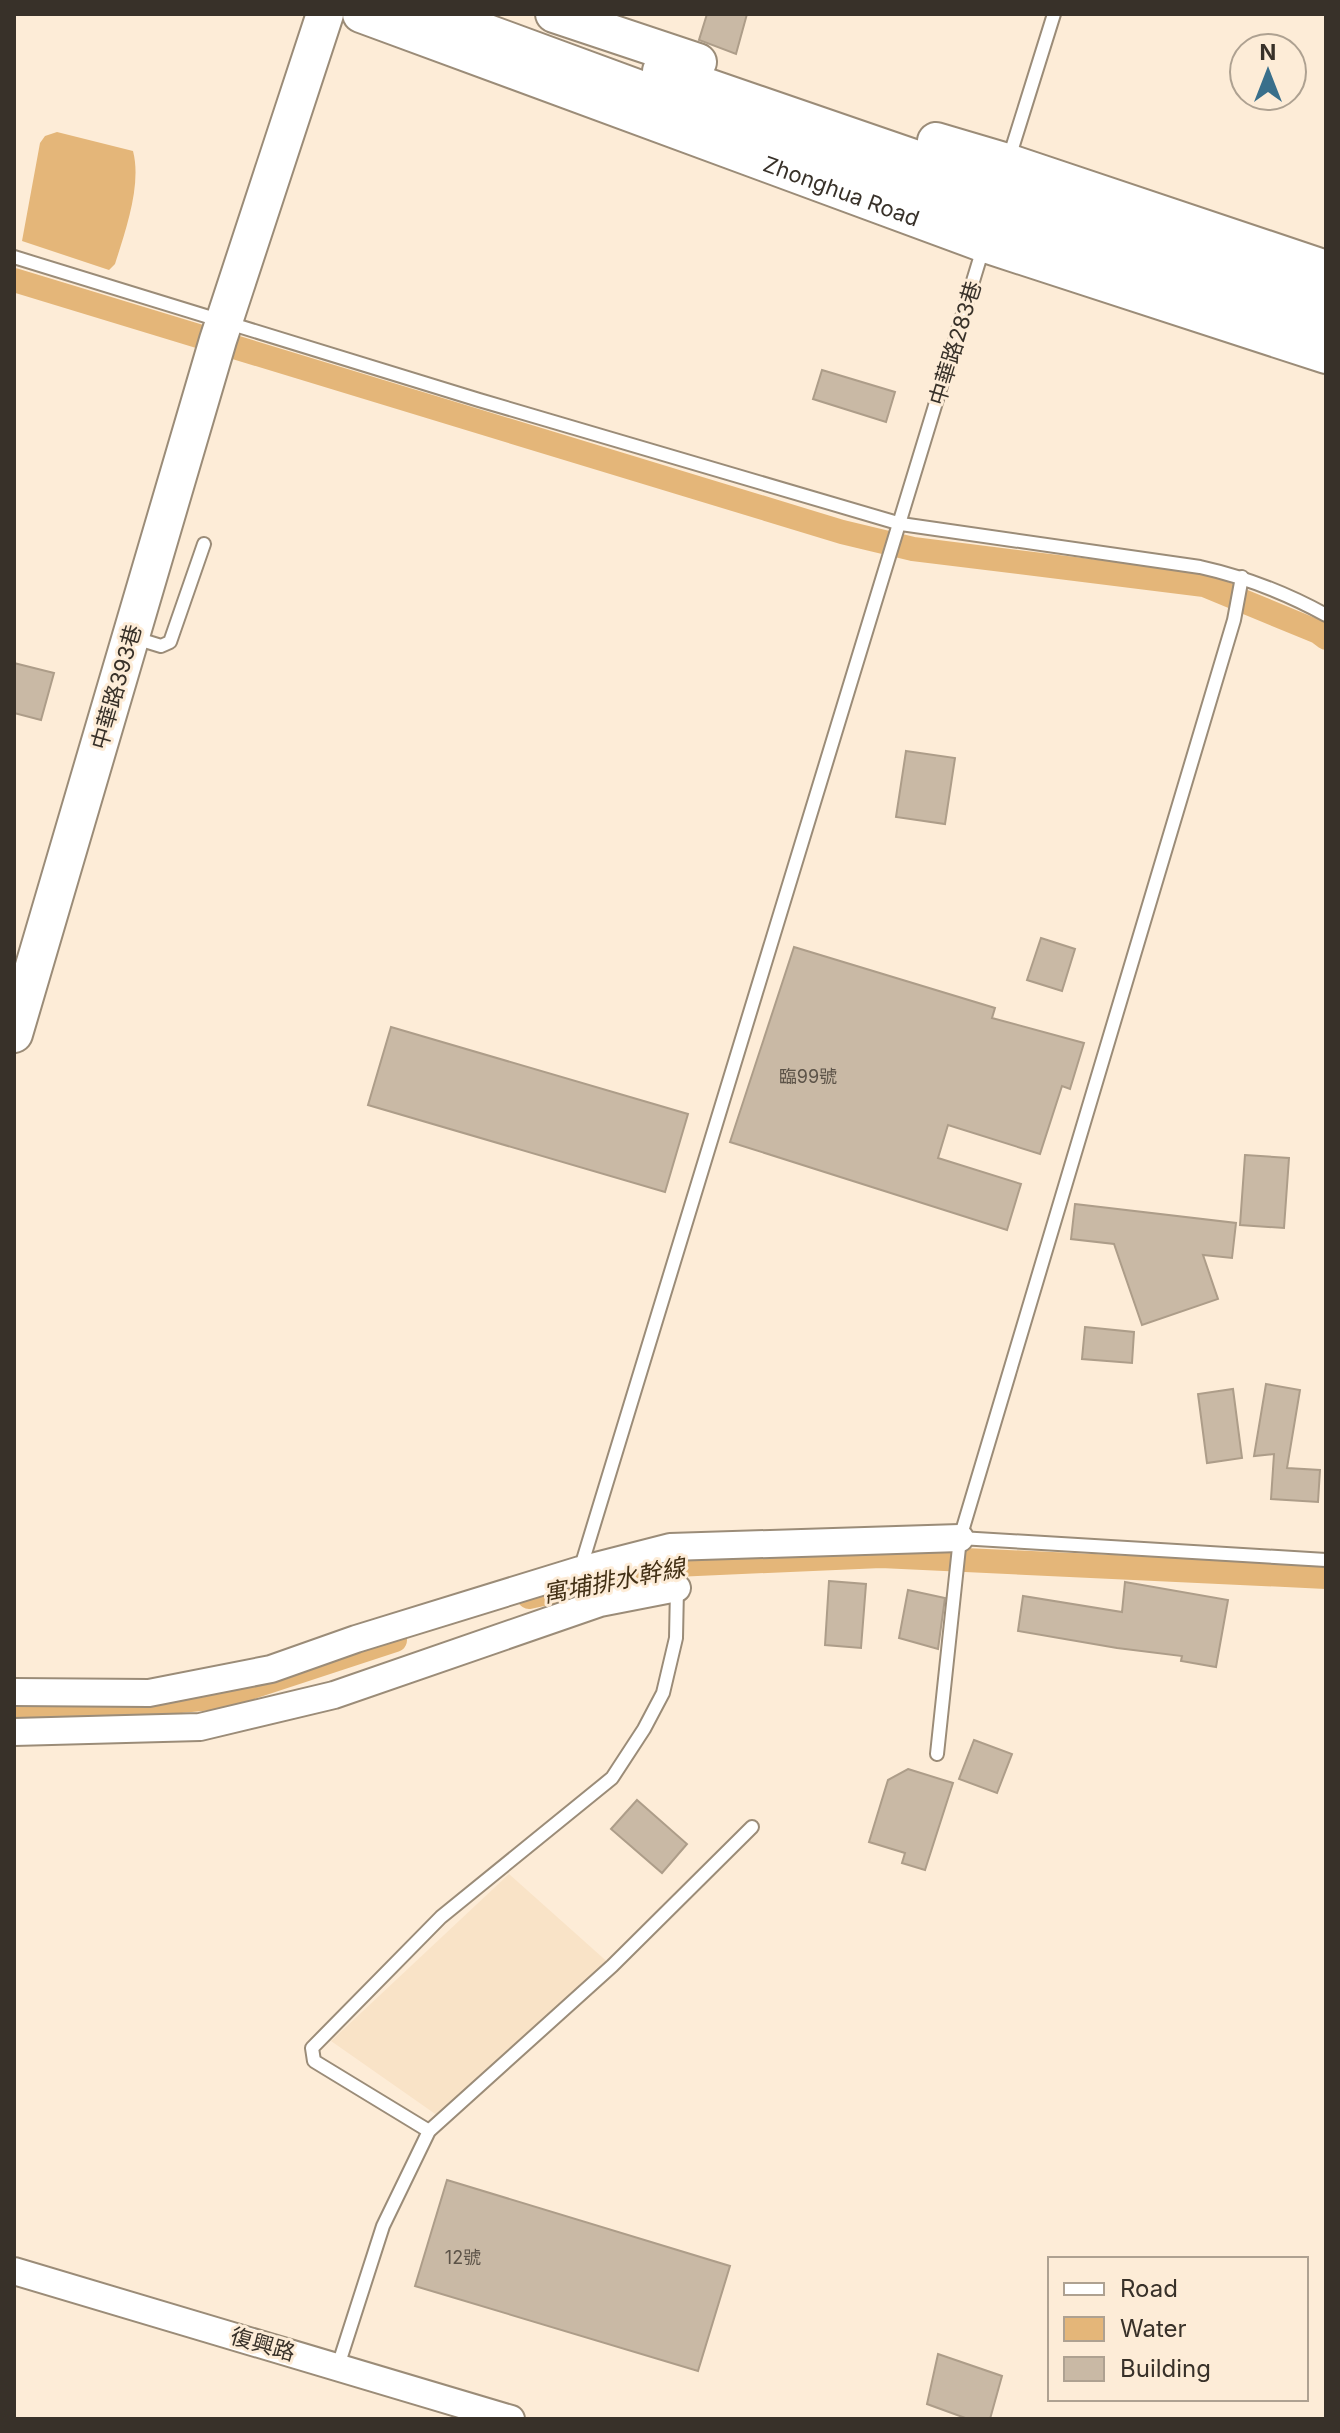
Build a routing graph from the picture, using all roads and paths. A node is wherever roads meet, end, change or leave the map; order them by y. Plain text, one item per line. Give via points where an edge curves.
1 (325, 14) edge
2 (361, 14) edge
3 (436, 14) edge
4 (497, 14) edge
5 (554, 14) edge
6 (1054, 14) edge
7 (996, 203) junction
8 (14, 257) edge
9 (1326, 269) edge
10 (1326, 295) edge
11 (1326, 328) edge
12 (221, 331) junction
13 (1326, 355) edge
14 (901, 524) junction
15 (204, 544) dead end
16 (1242, 577) junction
17 (1326, 615) edge
18 (131, 637) junction
19 (14, 1034) edge
20 (960, 1538) junction
21 (670, 1547) junction
22 (1326, 1560) edge
23 (580, 1570) junction
24 (677, 1588) junction
25 (14, 1692) edge
26 (14, 1732) edge
27 (937, 1754) dead end
28 (752, 1827) dead end
29 (429, 2131) junction
30 (14, 2271) edge
31 (338, 2366) junction
32 (511, 2419) edge

1 - 12 main road, 中華路393巷
2 - 7 main road, Zhonghua Road
3 - 7 main road, Zhonghua Road
4 - 7 main road, Zhonghua Road
5 - 7 main road, Zhonghua Road via 928,139
6 - 7 lane, 中華路283巷
7 - 9 main road, Zhonghua Road
7 - 10 main road, Zhonghua Road
7 - 11 main road, Zhonghua Road
7 - 13 main road, Zhonghua Road
7 - 14 lane, 中華路283巷
8 - 12 lane
12 - 14 lane via 479,400
12 - 18 main road, 中華路393巷
14 - 16 lane
14 - 23 lane, 中華路283巷
15 - 18 lane via 170,642 161,646
16 - 17 lane
16 - 20 lane via 1234,620
18 - 19 main road, 中華路393巷
20 - 21 street
20 - 22 lane
20 - 27 lane
21 - 23 street
21 - 24 lane
23 - 25 street via 271,1669 149,1693
24 - 26 street via 600,1603 334,1695 200,1727
24 - 29 lane via 676,1638 663,1693 612,1778 441,1917 312,2048 314,2061
28 - 29 lane via 612,1966
29 - 31 lane via 383,2226
30 - 31 street, 復興路
31 - 32 street, 復興路

